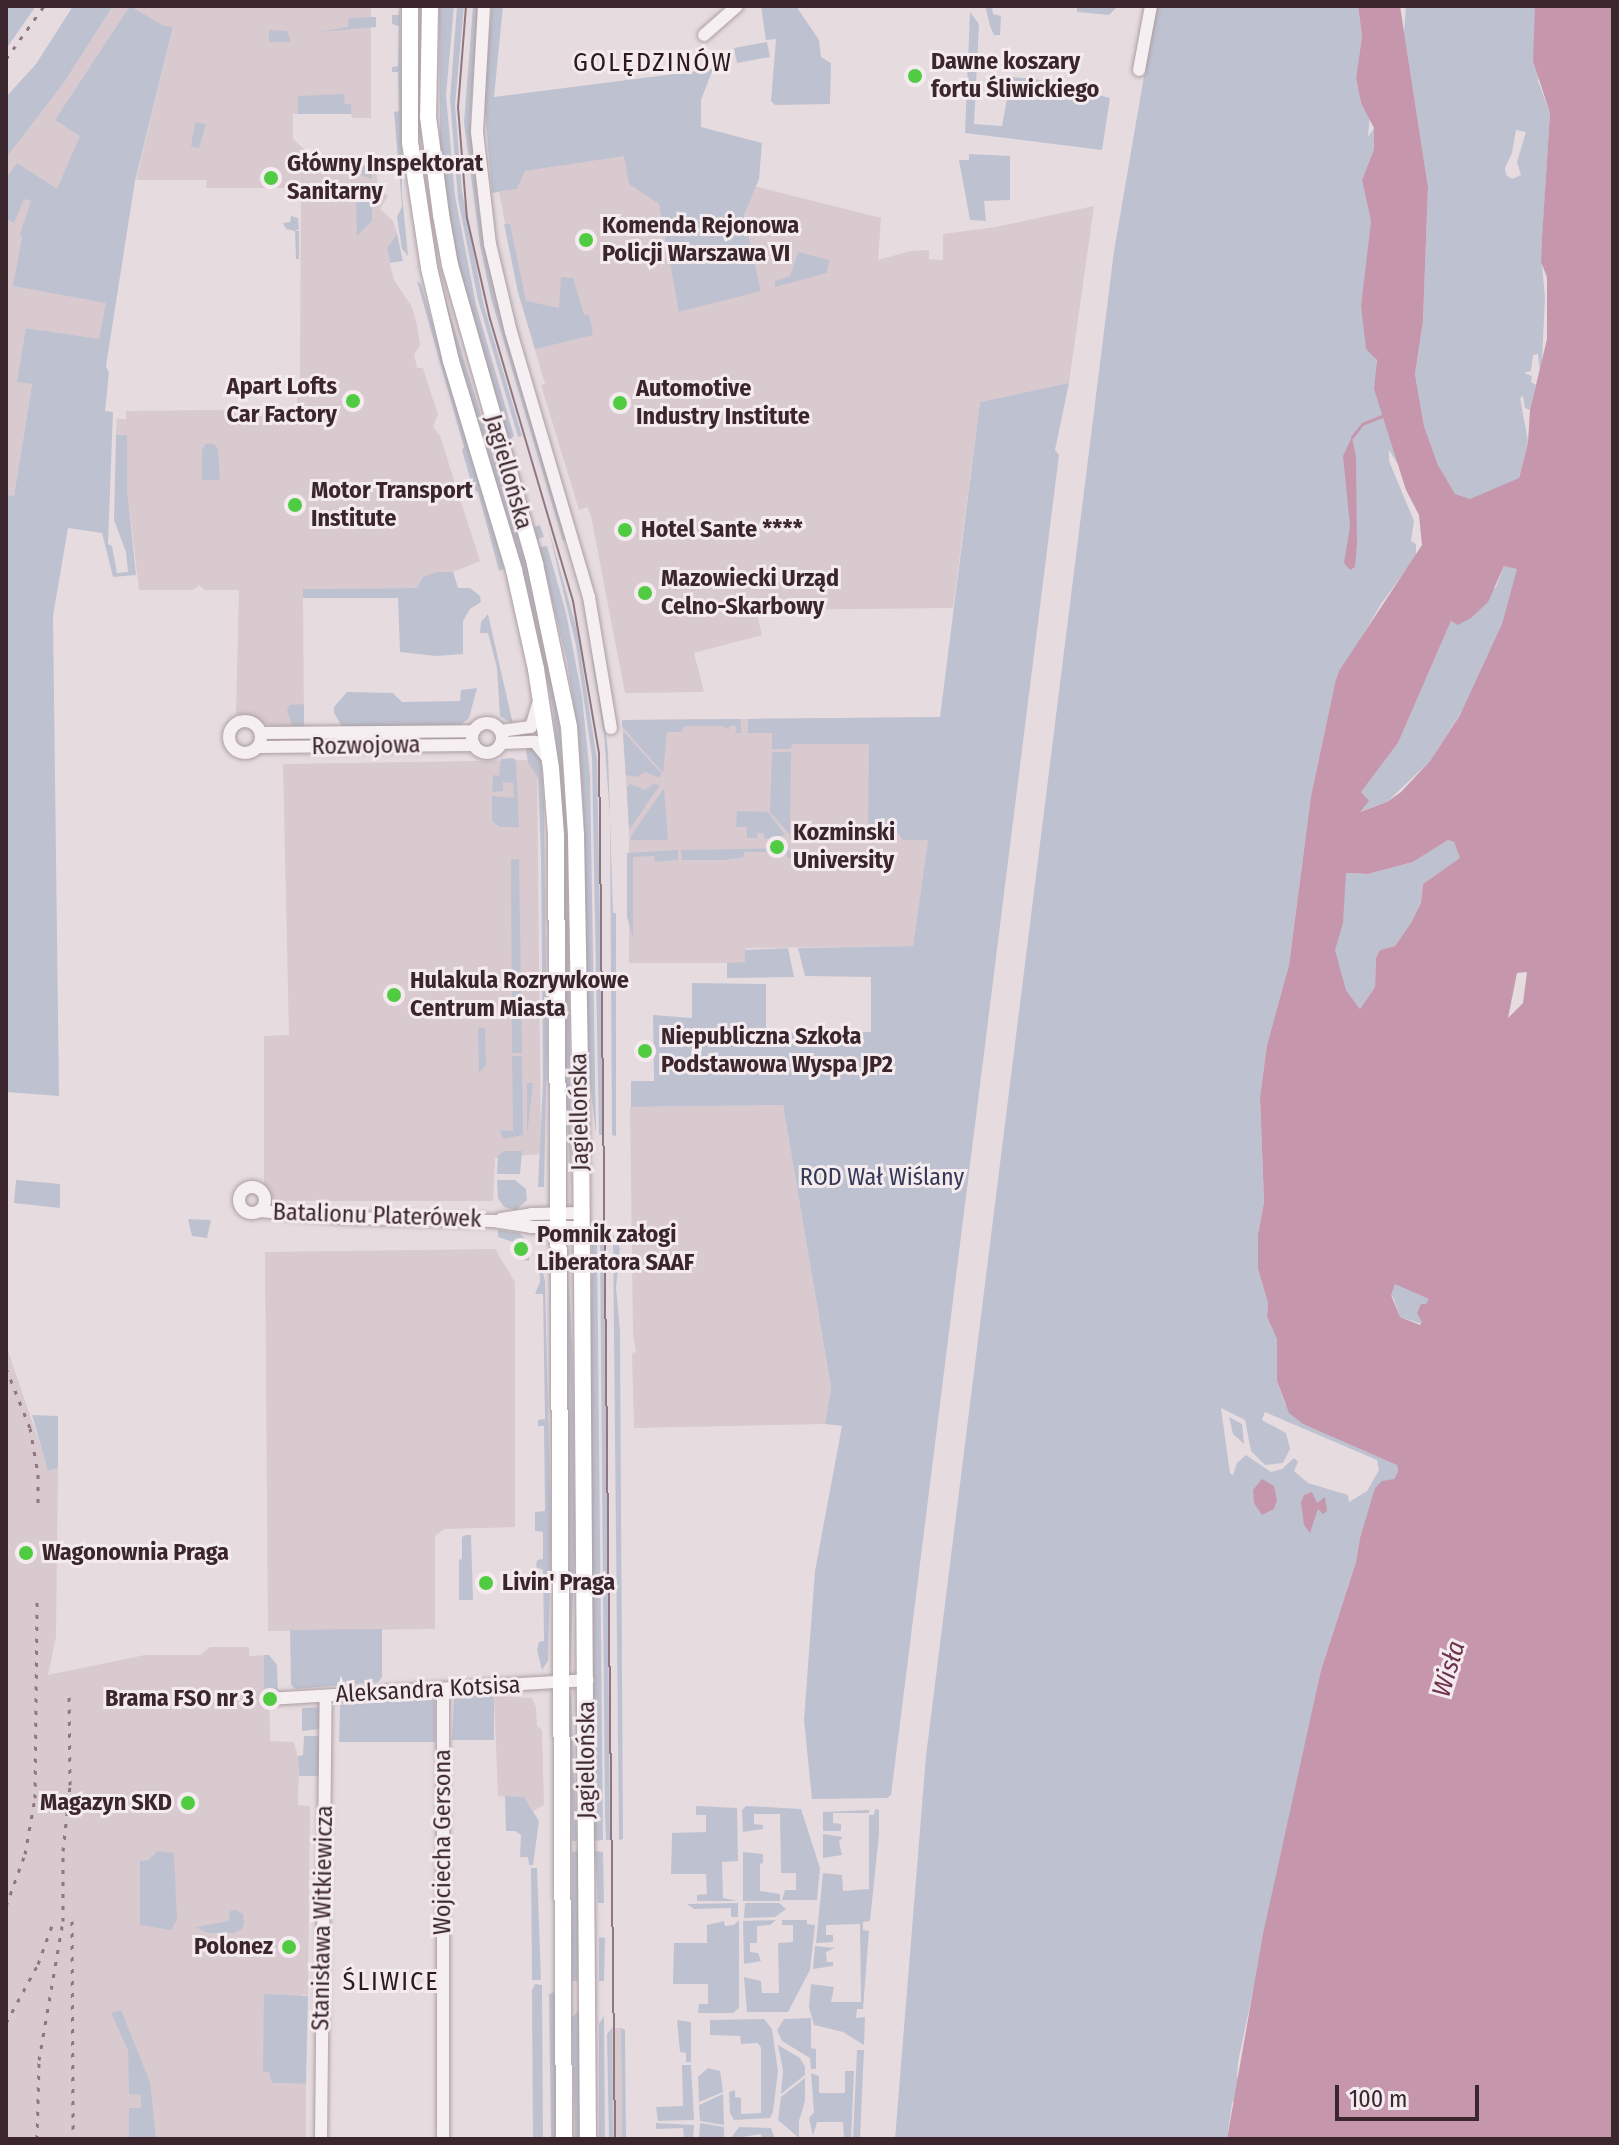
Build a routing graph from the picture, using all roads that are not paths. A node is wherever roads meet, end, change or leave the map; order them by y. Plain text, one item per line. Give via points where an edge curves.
1 (410, 6) edge
2 (430, 6) edge
3 (484, 6) edge
4 (737, 6) edge
5 (1151, 6) edge
6 (704, 35) dead end
7 (1139, 70) dead end
8 (540, 693) junction
9 (611, 728) dead end
10 (501, 737) junction
11 (474, 738) junction
12 (260, 740) dead end
13 (551, 768) junction
14 (259, 1211) dead end
15 (557, 1220) junction
16 (581, 1220) junction
17 (587, 1680) junction
18 (560, 1682) junction
19 (443, 1689) junction
20 (326, 1696) junction
21 (269, 1699) dead end
22 (321, 2139) edge
23 (443, 2139) edge
24 (564, 2139) edge
25 (588, 2139) edge

1 - 8 main road, Jagiellońska via 410,142 429,268 511,560
2 - 16 main road, Jagiellońska via 428,117 446,240 535,564 569,727 576,835
3 - 9 street, Jagiellońska via 477,132 490,244 589,597
4 - 6 street
5 - 7 street
8 - 10 street, Rozwojowa via 531,727
8 - 13 main road, Jagiellońska
10 - 11 street, Rozwojowa via 488,753
10 - 11 street, Rozwojowa via 490,723 480,724
10 - 13 street, Rozwojowa via 537,743
11 - 12 street, Rozwojowa
13 - 15 main road, Jagiellońska via 556,835
14 - 15 street, Batalionu Platerówek via 348,1218 494,1221 524,1215
15 - 16 street, Batalionu Platerówek
15 - 18 main road, Jagiellońska
16 - 17 main road, Jagiellońska
17 - 18 street, Aleksandra Kotsisa
17 - 25 main road, Jagiellońska
18 - 19 street, Aleksandra Kotsisa
18 - 24 main road, Jagiellońska
19 - 20 street, Aleksandra Kotsisa
19 - 23 street, Wojciecha Gersona
20 - 21 street, Aleksandra Kotsisa
20 - 22 street, Stanisława Witkiewicza

